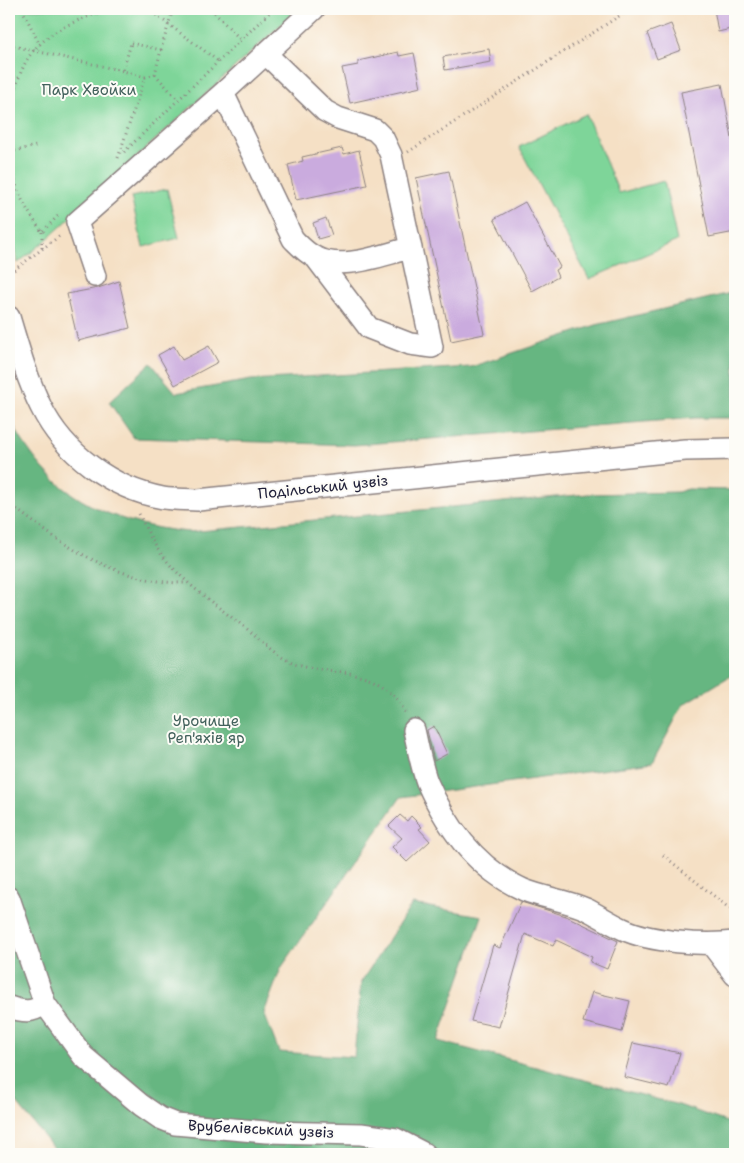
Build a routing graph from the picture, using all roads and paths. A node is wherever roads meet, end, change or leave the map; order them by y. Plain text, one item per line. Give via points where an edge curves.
1 (22, 9) edge
2 (112, 9) edge
3 (148, 9) edge
4 (173, 9) edge
5 (211, 9) edge
6 (273, 9) edge
7 (314, 9) edge
8 (630, 9) edge
9 (168, 22) junction
10 (240, 40) junction
11 (9, 45) edge
12 (40, 45) junction
13 (34, 50) junction
14 (161, 50) junction
15 (265, 53) junction
16 (218, 61) junction
17 (123, 71) junction
18 (154, 74) junction
19 (145, 77) junction
20 (223, 93) junction
21 (178, 100) junction
22 (9, 133) edge
23 (36, 146) dead end
24 (10, 152) edge
25 (118, 158) junction
26 (393, 162) junction
27 (112, 164) dead end
28 (60, 214) dead end
29 (42, 232) junction
30 (411, 248) junction
31 (316, 258) junction
32 (14, 270) dead end
33 (95, 276) dead end
34 (9, 317) edge
35 (735, 449) edge
36 (9, 503) edge
37 (139, 514) dead end
38 (189, 583) junction
39 (414, 730) joint
40 (663, 855) dead end
41 (9, 898) edge
42 (735, 913) edge
43 (735, 942) edge
44 (712, 945) junction
45 (735, 975) edge
46 (44, 1004) junction
47 (9, 1007) edge
48 (425, 1154) edge

1 - 12 path
2 - 12 path via 56,31
3 - 9 path
4 - 9 path
5 - 10 path
6 - 10 path
7 - 15 street
8 - 26 path
9 - 14 path
9 - 16 path
10 - 16 path
11 - 13 path
12 - 13 path
13 - 17 path
13 - 22 path via 20,75
14 - 17 path via 131,43
14 - 18 path
15 - 20 street
15 - 26 street via 325,111 375,130 383,138
16 - 21 path
17 - 19 path
18 - 19 path
18 - 21 path
19 - 25 path
20 - 31 street via 293,239
20 - 33 street via 77,222
21 - 25 path
22 - 24 path
23 - 24 path
24 - 29 path via 15,182 26,208
25 - 27 path
26 - 30 street
28 - 29 path
29 - 32 path via 42,250
30 - 31 street via 341,264
30 - 31 street via 432,347 410,344 369,328
34 - 35 street, Подільський узвіз via 41,408 61,438 90,467 126,486 163,498 198,500 685,450
36 - 38 path via 57,540 92,561 167,584
37 - 38 path via 157,549
38 - 39 path via 286,660 366,676 384,685 399,699
39 - 44 street via 427,780 449,826 470,852 494,873 524,890 585,909 624,930 664,940
40 - 42 path
41 - 46 street, Врубелівський узвіз
43 - 44 street
44 - 45 street
46 - 47 street via 33,1011 22,1012
46 - 48 street, Врубелівський узвіз via 83,1056 141,1106 175,1124 266,1132 361,1134 396,1139

